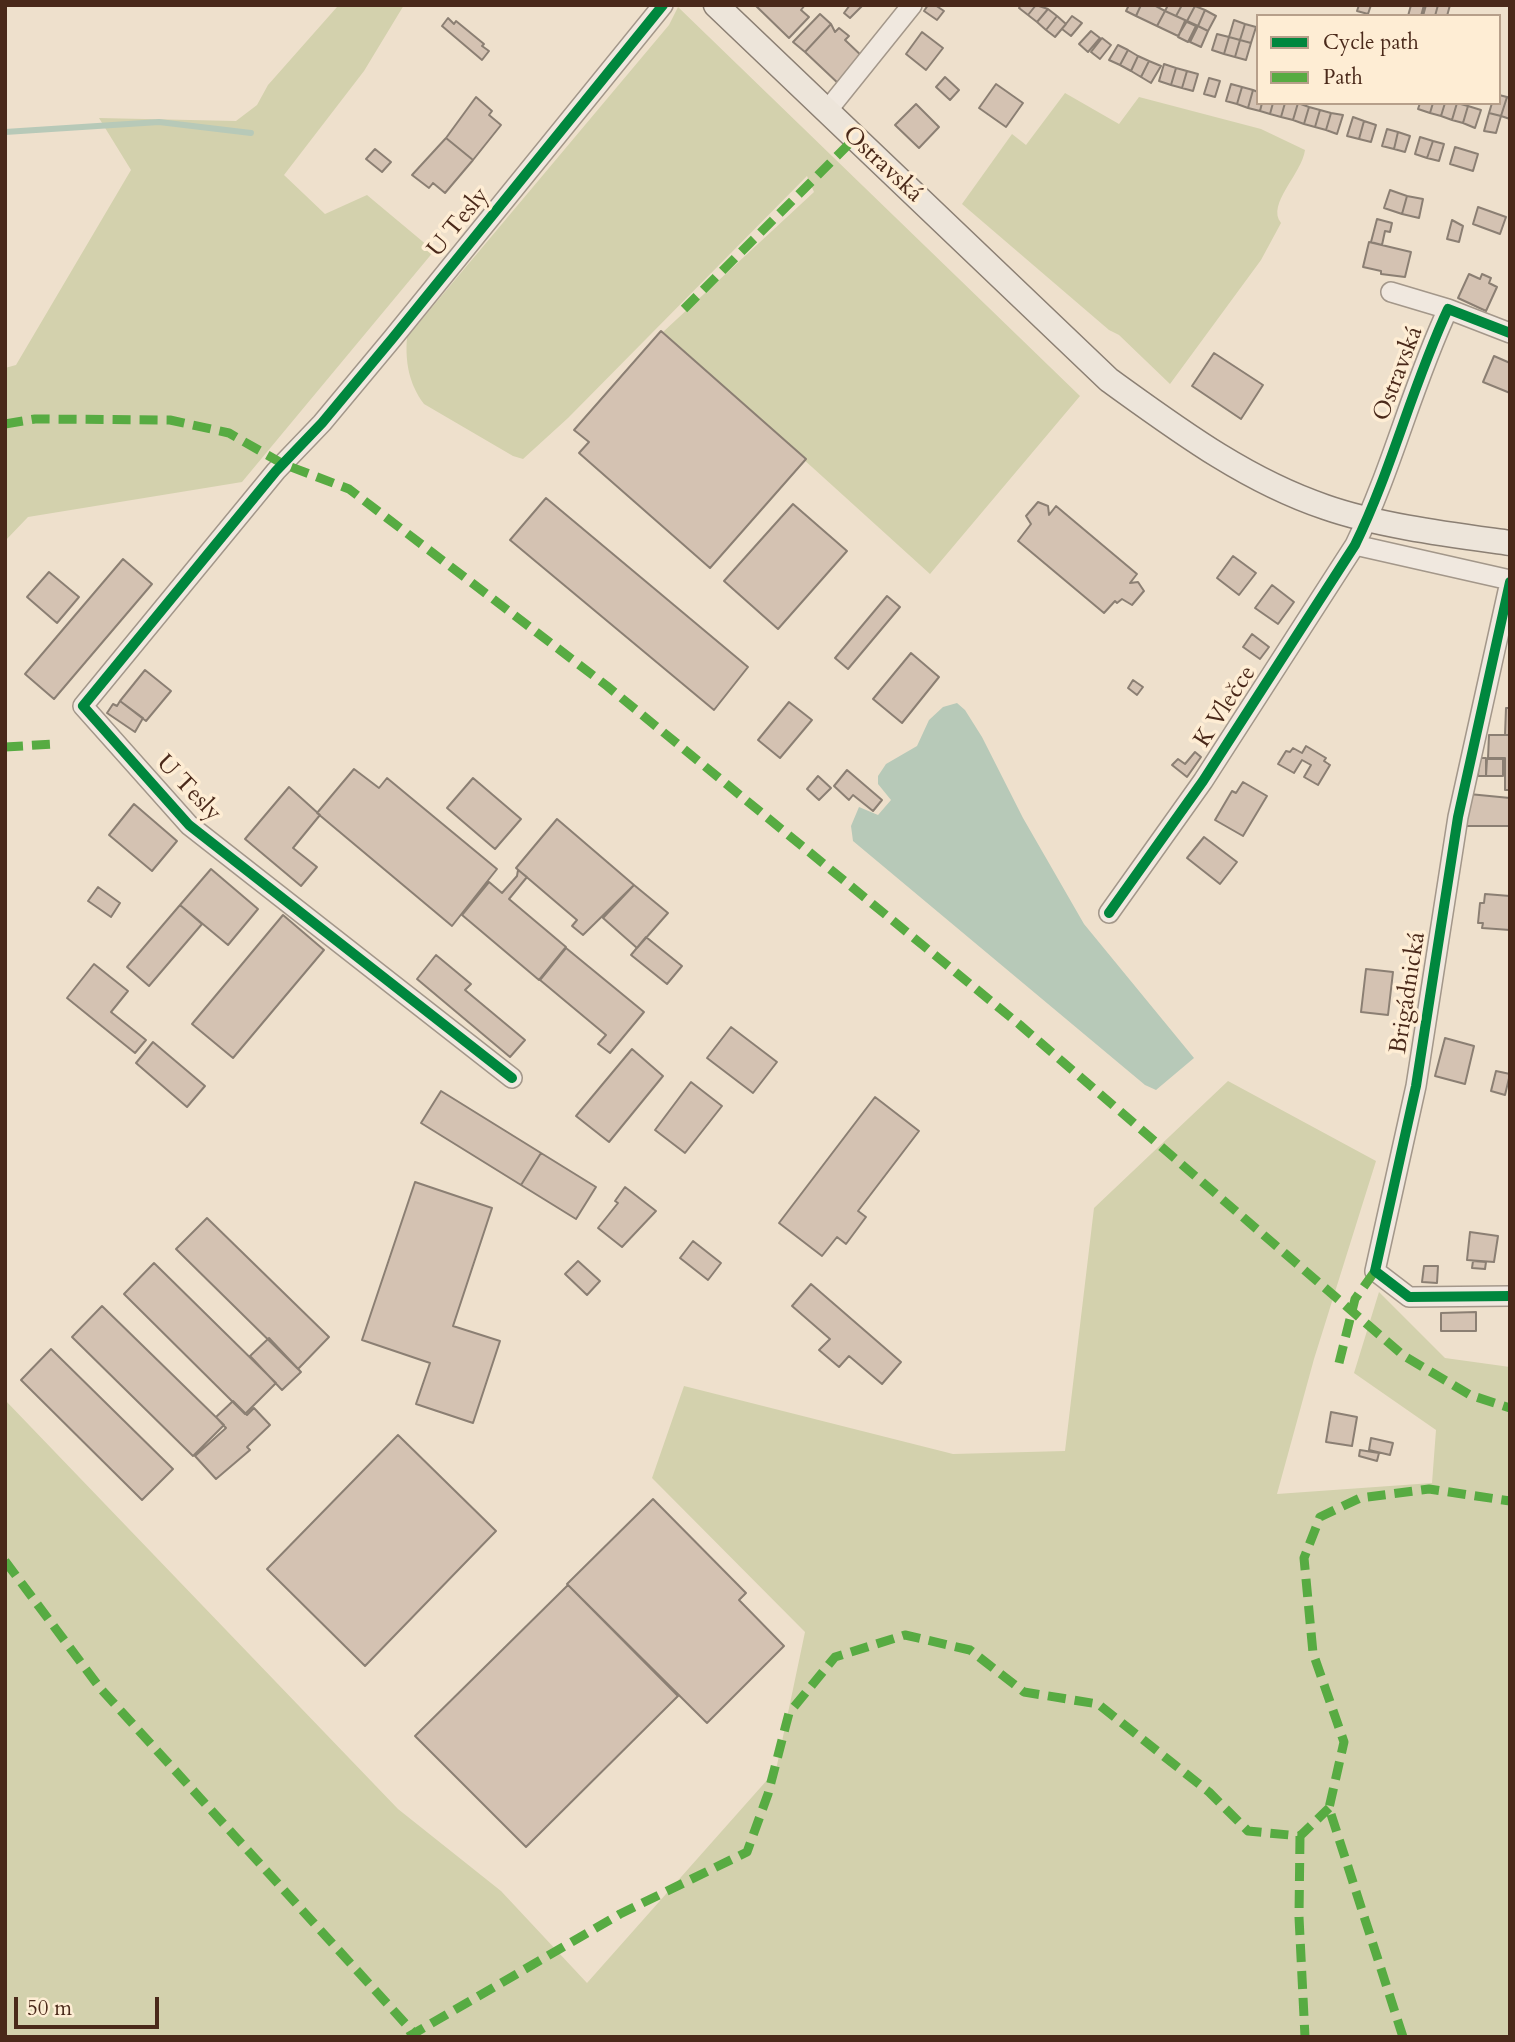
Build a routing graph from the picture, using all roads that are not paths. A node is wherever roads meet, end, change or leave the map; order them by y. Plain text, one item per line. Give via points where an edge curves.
1 (663, 5) edge
2 (716, 5) edge
3 (912, 5) edge
4 (826, 112) junction
5 (1391, 292) dead end
6 (1448, 309) junction
7 (1510, 333) edge
8 (1368, 517) junction
9 (1510, 543) edge
10 (1355, 545) junction
11 (1510, 581) edge
12 (1109, 913) dead end
13 (512, 1078) dead end
14 (1510, 1296) edge

1 - 13 street, U Tesly via 375,360 279,468 83,706 189,825
2 - 4 main road, Ostravská
3 - 4 street
4 - 8 main road, Ostravská via 1109,380 1243,471 1326,508
5 - 6 street
6 - 7 street, Ostravská
6 - 8 street, Ostravská via 1429,348
8 - 9 main road, Ostravská
8 - 10 street, K Vlečce
10 - 11 street, Brigádnická
10 - 12 street, K Vlečce via 1203,780
11 - 14 street, Brigádnická via 1458,817 1416,1086 1375,1271 1409,1297

